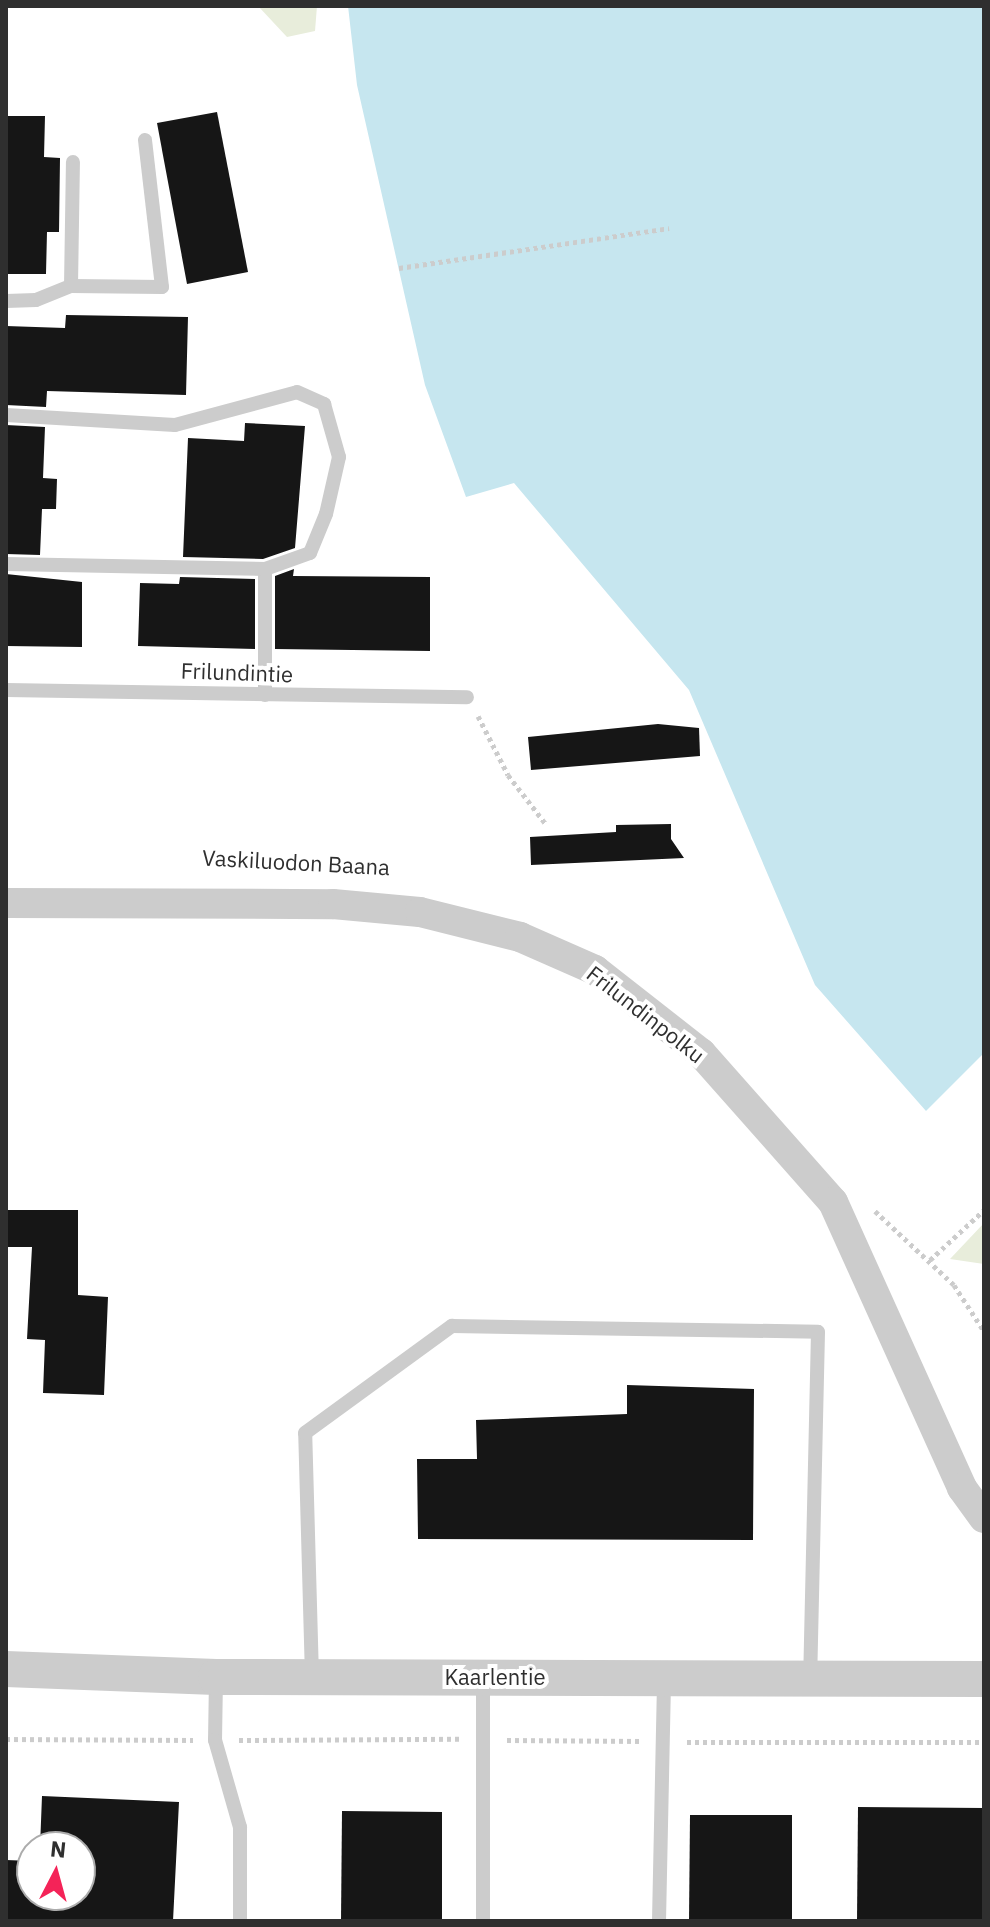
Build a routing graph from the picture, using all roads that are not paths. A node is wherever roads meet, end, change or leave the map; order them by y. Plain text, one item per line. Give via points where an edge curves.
1 (145, 140) dead end
2 (73, 162) dead end
3 (71, 286) junction
4 (6, 301) edge
5 (6, 415) edge
6 (6, 564) edge
7 (265, 569) junction
8 (6, 690) edge
9 (265, 695) junction
10 (467, 697) road end
11 (6, 903) edge
12 (984, 1518) edge
13 (6, 1669) edge
14 (216, 1677) junction
15 (312, 1677) junction
16 (483, 1677) junction
17 (664, 1678) junction
18 (810, 1678) junction
19 (984, 1679) edge
20 (240, 1921) edge
21 (483, 1921) edge
22 (659, 1921) edge

1 - 3 lane via 162,287
2 - 3 lane
3 - 4 lane via 36,300
5 - 7 lane via 175,425 297,392 324,404 339,457 326,514 310,553
6 - 7 lane
7 - 9 lane
8 - 9 lane, Frilundintie
9 - 10 lane, Frilundintie
11 - 12 street, Frilundinpolku via 333,904 420,912 520,937 595,970 701,1053 833,1202 962,1488
13 - 14 street, Kaarlentie
14 - 15 street, Kaarlentie
14 - 20 lane via 215,1740 240,1827
15 - 16 street, Kaarlentie
15 - 18 lane via 305,1433 452,1326 818,1332
16 - 17 street, Kaarlentie
16 - 21 lane
17 - 18 street, Kaarlentie
17 - 22 lane
18 - 19 street, Kaarlentie

